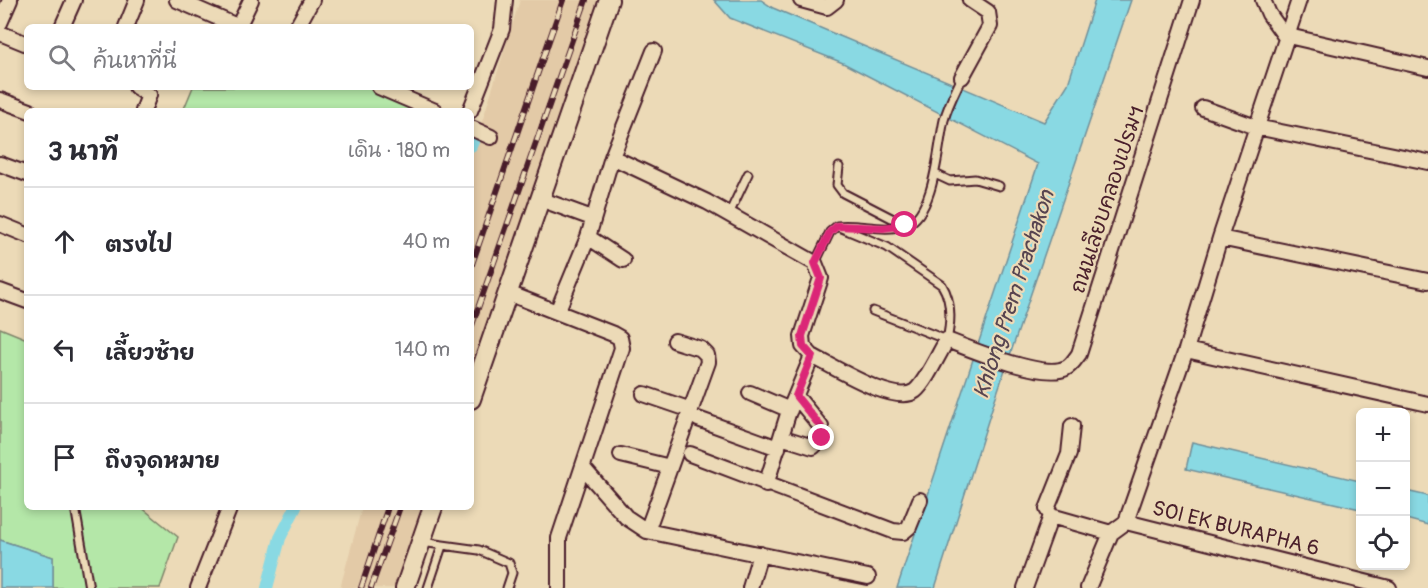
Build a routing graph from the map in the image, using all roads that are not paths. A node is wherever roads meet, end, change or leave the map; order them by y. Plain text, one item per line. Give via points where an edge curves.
1 (10, 0) edge
2 (74, 0) edge
3 (137, 0) edge
4 (177, 0) edge
5 (251, 0) edge
6 (312, 0) edge
7 (505, 0) edge
8 (609, 0) edge
9 (801, 0) edge
10 (836, 0) edge
11 (1192, 0) edge
12 (1263, 0) edge
13 (1299, 0) edge
14 (978, 2) edge
15 (0, 23) edge
16 (63, 24) edge
17 (127, 24) edge
18 (232, 24) edge
19 (240, 24) edge
20 (299, 24) edge
21 (0, 33) edge
22 (1286, 36) junction
23 (24, 43) edge
24 (654, 51) dead end
25 (1428, 68) edge
26 (962, 77) joint
27 (140, 90) edge
28 (386, 90) edge
29 (0, 100) edge
30 (144, 108) edge
31 (428, 108) edge
32 (471, 108) edge
33 (1203, 108) dead end
34 (24, 109) edge
35 (1256, 127) junction
36 (474, 130) edge
37 (491, 138) dead end
38 (612, 157) junction
39 (1428, 162) edge
40 (0, 164) edge
41 (839, 167) dead end
42 (24, 173) edge
43 (748, 174) dead end
44 (935, 174) junction
45 (999, 186) dead end
46 (540, 199) junction
47 (729, 214) junction
48 (592, 218) junction
49 (0, 224) edge
50 (905, 225) junction
51 (837, 226) junction
52 (24, 234) edge
53 (588, 237) junction
54 (1220, 238) junction
55 (623, 260) dead end
56 (815, 263) junction
57 (1428, 281) edge
58 (0, 291) edge
59 (508, 293) junction
60 (24, 300) edge
61 (873, 311) dead end
62 (557, 312) junction
63 (947, 340) junction
64 (675, 341) dead end
65 (1186, 350) junction
66 (812, 356) junction
67 (474, 390) edge
68 (750, 393) dead end
69 (644, 394) dead end
70 (796, 396) junction
71 (1428, 404) edge
72 (790, 410) junction
73 (694, 415) junction
74 (1072, 426) dead end
75 (779, 442) junction
76 (690, 454) dead end
77 (621, 455) dead end
78 (670, 467) junction
79 (584, 469) junction
80 (766, 485) junction
81 (920, 500) dead end
82 (76, 510) edge
83 (229, 510) edge
84 (433, 510) edge
85 (1051, 516) junction
86 (1126, 522) junction
87 (647, 531) junction
88 (1111, 533) junction
89 (421, 542) junction
90 (442, 546) junction
91 (760, 554) junction
92 (868, 577) dead end
93 (89, 588) edge
94 (198, 588) edge
95 (405, 588) edge
96 (428, 588) edge
97 (507, 588) edge
98 (559, 588) edge
99 (750, 588) edge
100 (1025, 588) edge
101 (1089, 588) edge
102 (1389, 588) edge

1 - 15 street
2 - 16 street
3 - 17 street
4 - 18 street
5 - 19 street
6 - 20 street
7 - 32 street via 501,29
8 - 46 main road
9 - 10 street via 827,7
11 - 63 street, ถนนเลียบคลองเปรมฯ via 1079,354 1067,368 1056,370 1021,366
12 - 22 street
13 - 22 street
14 - 26 street via 988,12 992,37
21 - 23 street
22 - 25 street
22 - 35 street
24 - 38 street
26 - 44 lane via 945,117
27 - 30 street via 148,95
28 - 31 street
29 - 34 street
33 - 35 street
35 - 39 street
35 - 54 street
36 - 37 street
38 - 47 street
38 - 48 street
40 - 42 street
41 - 50 lane via 837,185 843,193
43 - 47 lane
44 - 45 lane via 950,181 975,179
44 - 50 lane via 924,204 913,221
46 - 48 street
46 - 59 main road
47 - 56 street
48 - 53 street
49 - 52 street
50 - 51 lane
51 - 56 lane
51 - 63 lane via 887,247 942,285 947,292 951,322
53 - 55 street
53 - 62 street
54 - 57 street
54 - 65 street
56 - 66 street via 821,278 802,336 803,346
58 - 60 street
59 - 62 street
59 - 67 main road
61 - 63 lane
62 - 79 street via 613,334 620,338 622,348
63 - 66 street via 916,390 904,397 888,394
64 - 73 street via 701,349 707,355
65 - 71 street
65 - 86 street
66 - 70 street
68 - 72 street
69 - 73 street
70 - 72 street
70 - 75 street via 821,427 822,438 813,447
72 - 75 street
73 - 75 street
73 - 78 street
74 - 85 street via 1069,454 1047,509
75 - 80 street
76 - 80 street
77 - 78 street
78 - 87 street
79 - 87 street via 626,517
79 - 98 street via 559,538
80 - 81 street via 903,532
82 - 93 lane
83 - 94 street
84 - 89 main road
85 - 88 street
85 - 100 street
86 - 88 street, SOI EK BURAPHA 6
86 - 102 street, SOI EK BURAPHA 6
87 - 91 street
88 - 101 street
89 - 90 lane
89 - 95 main road
90 - 96 lane
90 - 97 lane via 479,550 509,563 512,573
91 - 92 street
91 - 99 street

